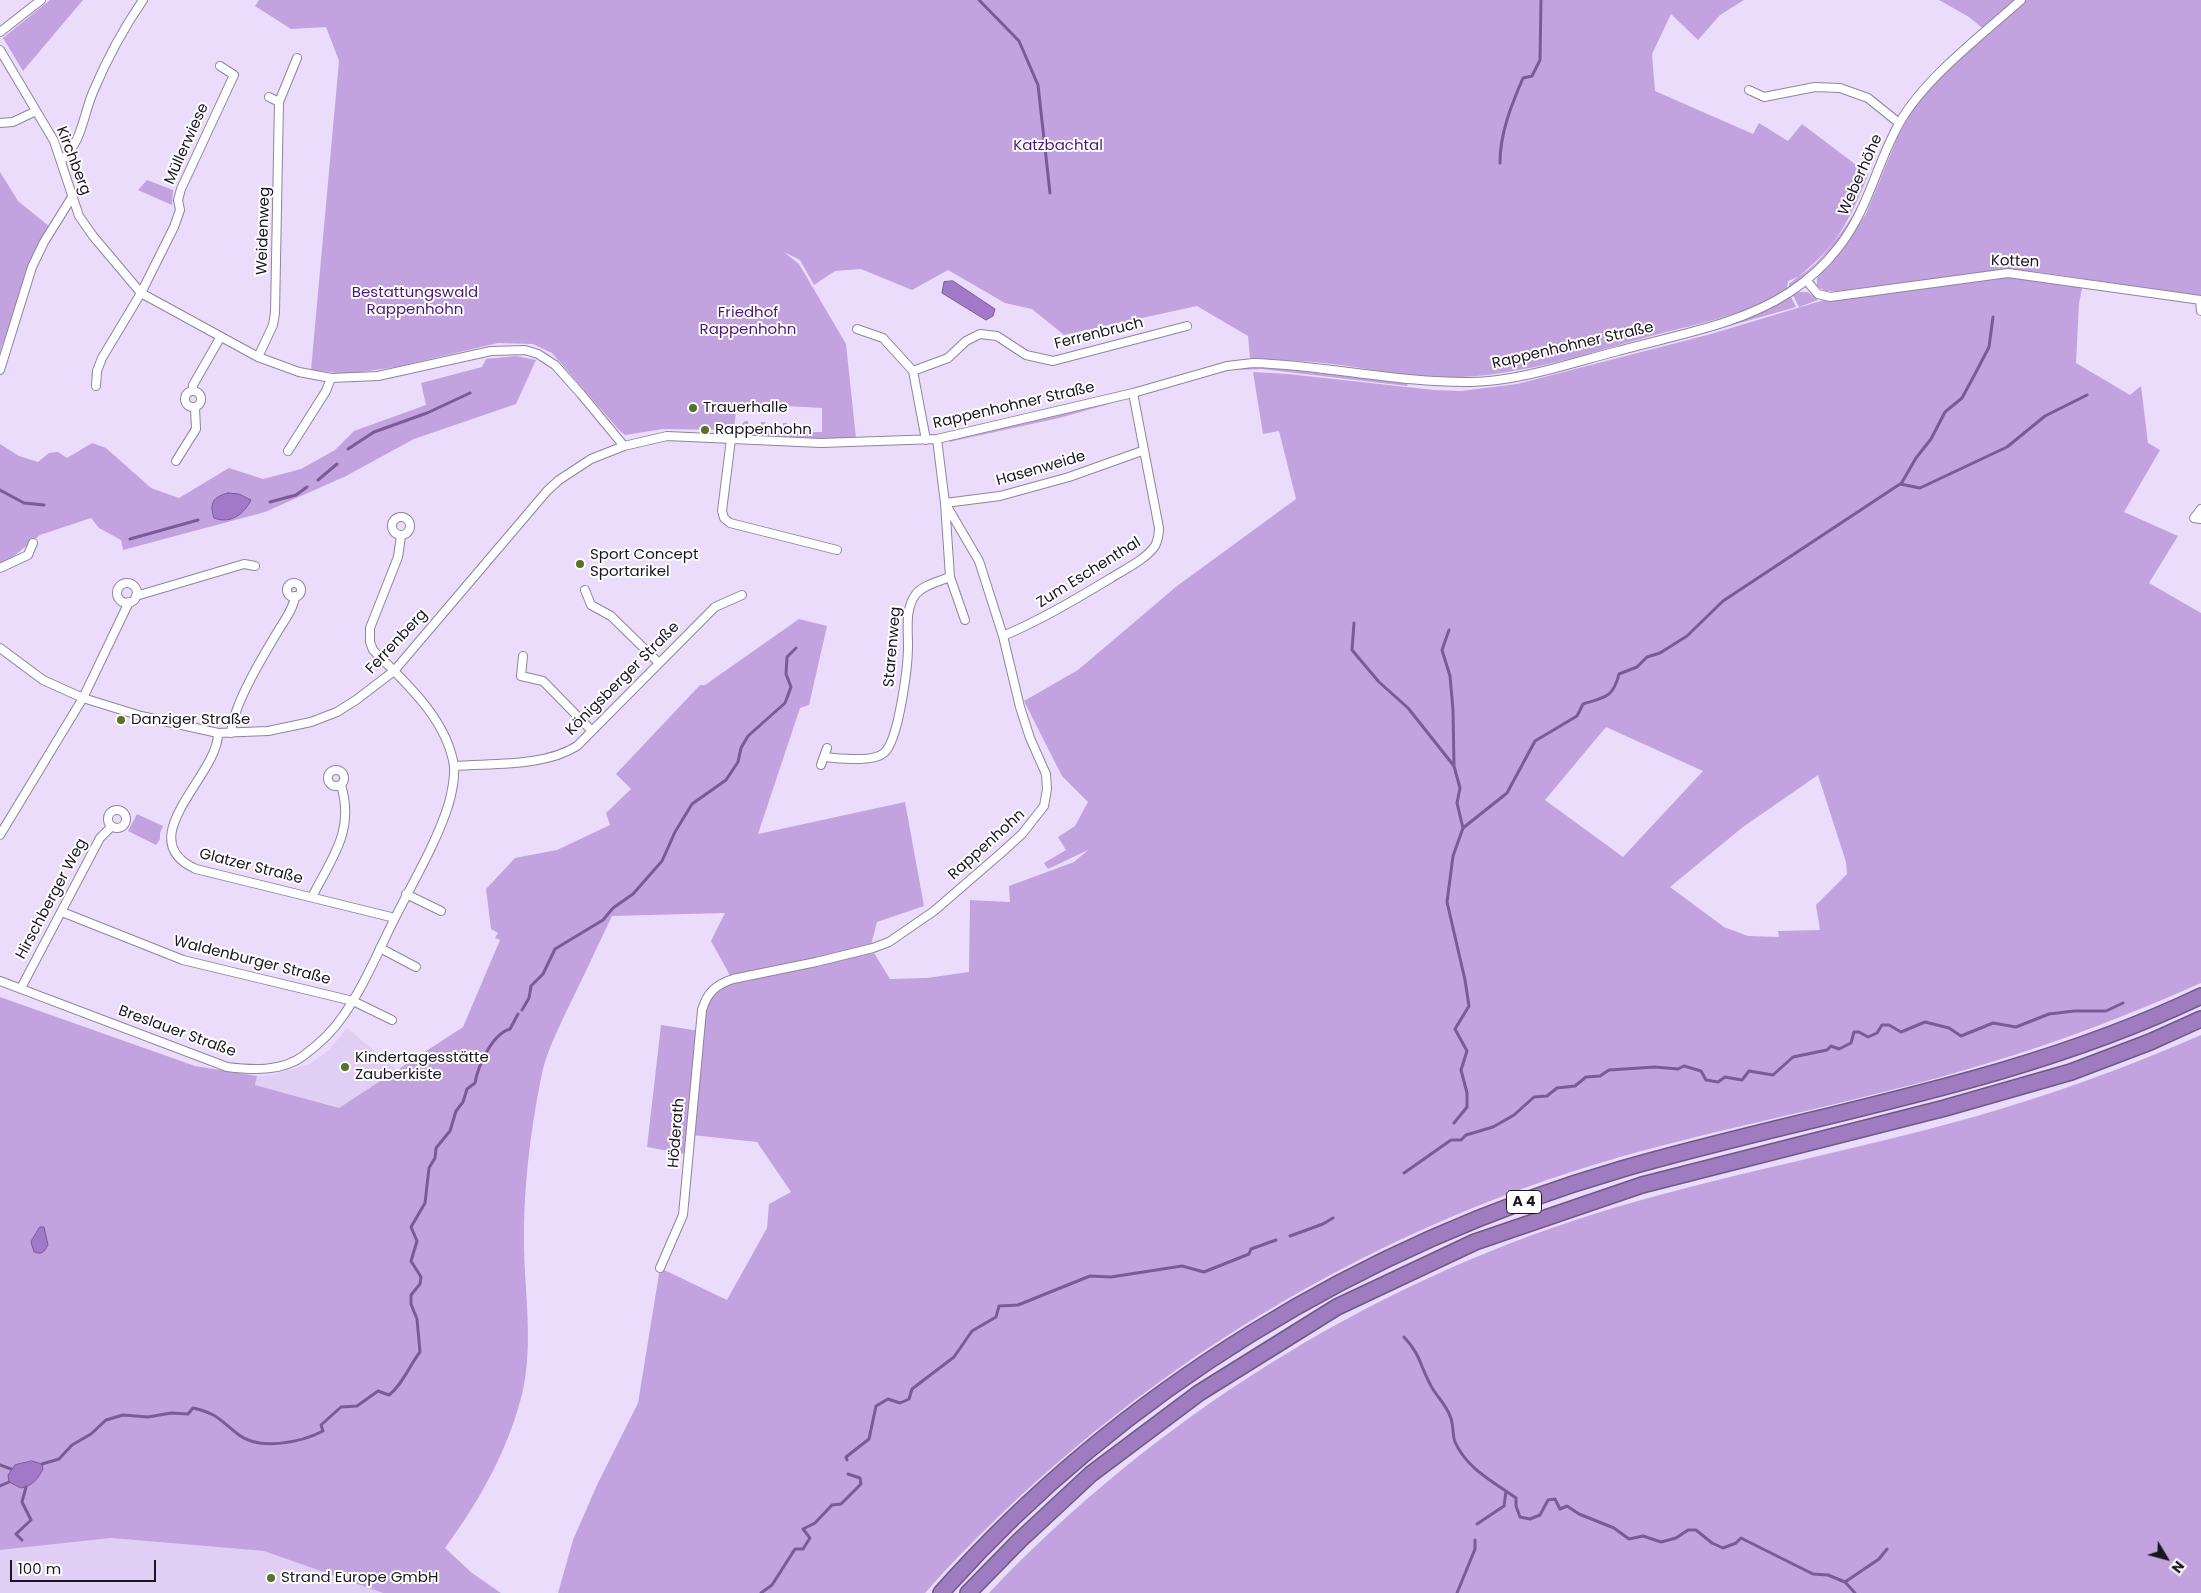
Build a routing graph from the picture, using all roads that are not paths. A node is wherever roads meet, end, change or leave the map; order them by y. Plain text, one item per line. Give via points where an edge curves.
1 (41, 0) edge
2 (143, 0) edge
3 (2022, 0) edge
4 (0, 32) edge
5 (0, 50) edge
6 (297, 58) dead end
7 (220, 66) dead end
8 (1749, 90) dead end
9 (269, 97) dead end
10 (279, 102) junction
11 (36, 110) junction
12 (0, 123) edge
13 (1899, 123) junction
14 (60, 161) junction
15 (72, 197) junction
16 (1806, 280) junction
17 (140, 294) junction
18 (2200, 300) edge
19 (2201, 312) edge
20 (1187, 326) dead end
21 (857, 329) dead end
22 (220, 338) junction
23 (258, 358) junction
24 (0, 370) edge
25 (913, 371) junction
26 (331, 378) junction
27 (96, 386) dead end
28 (1133, 393) junction
29 (731, 439) junction
30 (937, 439) junction
31 (926, 440) junction
32 (624, 446) junction
33 (288, 451) dead end
34 (1142, 451) junction
35 (176, 462) dead end
36 (945, 503) junction
37 (2201, 509) edge
38 (2201, 519) edge
39 (401, 536) dead end
40 (34, 544) dead end
41 (837, 550) dead end
42 (255, 566) dead end
43 (0, 568) edge
44 (950, 577) junction
45 (585, 590) dead end
46 (742, 595) dead end
47 (136, 596) junction
48 (294, 596) dead end
49 (129, 602) junction
50 (965, 620) dead end
51 (1003, 636) junction
52 (0, 648) edge
53 (523, 656) dead end
54 (659, 663) junction
55 (394, 671) junction
56 (83, 698) junction
57 (592, 731) junction
58 (218, 733) junction
59 (232, 733) junction
60 (827, 748) dead end
61 (824, 757) junction
62 (821, 765) dead end
63 (454, 766) junction
64 (340, 785) dead end
65 (112, 826) dead end
66 (0, 835) edge
67 (406, 894) junction
68 (312, 897) junction
69 (440, 911) dead end
70 (62, 912) junction
71 (394, 918) junction
72 (380, 948) junction
73 (416, 967) dead end
74 (0, 981) edge
75 (21, 988) junction
76 (2201, 996) edge
77 (706, 997) joint
78 (353, 1000) junction
79 (2201, 1019) edge
80 (392, 1020) dead end
81 (660, 1268) dead end
82 (941, 1593) edge
83 (968, 1593) edge

1 - 4 street
2 - 14 street via 109,55 73,150
3 - 13 street, Weberhöhe via 1925,88
5 - 11 street, Kirchberg
6 - 10 street, Weidenweg
7 - 17 street, Müllerwiese via 234,75 181,189 180,210
8 - 13 street, Weberhöhe via 1764,97 1814,87 1847,89 1868,98
9 - 10 street
10 - 23 street, Weidenweg via 275,313
11 - 12 street via 12,122
11 - 14 street, Kirchberg via 54,141
13 - 16 street, Weberhöhe via 1871,194 1852,229 1825,263
14 - 15 street, Kirchberg
15 - 17 street, Kirchberg via 79,216
15 - 24 street via 32,267
16 - 18 street, Kotten via 1818,294 1830,297 2008,273
16 - 28 street, Rappenhohner Straße via 1774,301 1733,319 1514,377 1475,382 1411,381 1252,363 1227,366
17 - 22 street
17 - 27 street via 102,358 96,371
18 - 19 street, Kotten
20 - 25 street, Ferrenbruch via 1053,361 1026,355 997,336 980,334 966,341 948,358
21 - 25 street via 883,338
22 - 23 street
22 - 35 street via 193,385 193,391 185,399 188,406 195,408 196,429
23 - 26 street via 298,372
25 - 31 street
26 - 32 street via 378,376 491,351 526,350 555,365
26 - 33 street
28 - 30 street, Rappenhohner Straße
28 - 34 street, Zum Eschenthal
29 - 31 street, Rappenhohner Straße via 821,443
29 - 32 street, Rappenhohner Straße via 666,436
29 - 41 street via 722,511 724,518 730,523
30 - 31 street, Rappenhohner Straße
30 - 36 street, Rappenhohn
32 - 55 street, Ferrenberg via 591,459 547,491
34 - 36 street, Hasenweide via 1069,477 1000,496
34 - 51 street, Zum Eschenthal via 1159,535 1154,547 1132,566 1036,622
36 - 44 street, Rappenhohn
36 - 51 street, Rappenhohn via 979,561
37 - 38 street via 2194,518
39 - 55 street, Breslauer Straße via 398,557 368,635 373,650
40 - 43 street via 28,555
42 - 47 street via 244,564
44 - 50 street
44 - 61 street, Starenweg via 919,591 910,602 908,664 898,700 894,732 884,753 852,760
45 - 54 street via 591,604 612,616
46 - 54 street, Königsberger Straße via 715,607
47 - 49 street
47 - 49 street via 132,584 120,586 118,598
48 - 59 street via 252,679
49 - 56 street
51 - 77 street, Rappenhohn via 1020,707 1046,774 1047,798 1038,817 934,910 889,942 835,958 733,979 722,983
52 - 56 street, Ferrenberg via 42,680
53 - 57 street via 521,676 543,681
54 - 57 street, Königsberger Straße
55 - 59 street, Ferrenberg via 337,712 268,731
55 - 63 street, Breslauer Straße via 435,719
56 - 58 street, Ferrenberg via 141,716
56 - 66 street
57 - 63 street, Königsberger Straße via 577,746 557,757
58 - 59 street, Ferrenberg
58 - 68 street, Glatzer Straße via 213,756 174,822 173,849 181,861 196,869
60 - 61 street
61 - 62 street
63 - 67 street, Breslauer Straße via 453,790 444,818
64 - 68 street via 346,807 344,832
65 - 70 street, Hirschberger Weg via 100,838
67 - 69 street
67 - 71 street, Breslauer Straße
68 - 71 street, Glatzer Straße
70 - 75 street, Hirschberger Weg
70 - 78 street, Waldenburger Straße via 184,960
71 - 72 street, Breslauer Straße
72 - 73 street
72 - 78 street, Breslauer Straße
74 - 75 street, Breslauer Straße
75 - 78 street, Breslauer Straße via 227,1067 253,1070 302,1058 332,1031
76 - 82 highway, A 4 via 2094,1041 2010,1070 1621,1169 1559,1188 1416,1245 1271,1322 1172,1387 1077,1461 1031,1502
77 - 81 street, Höderath via 702,1010 683,1215
78 - 80 street
79 - 83 highway, A 4 via 2071,1072 1945,1108 1642,1185 1475,1242 1337,1307 1199,1393 1091,1474

